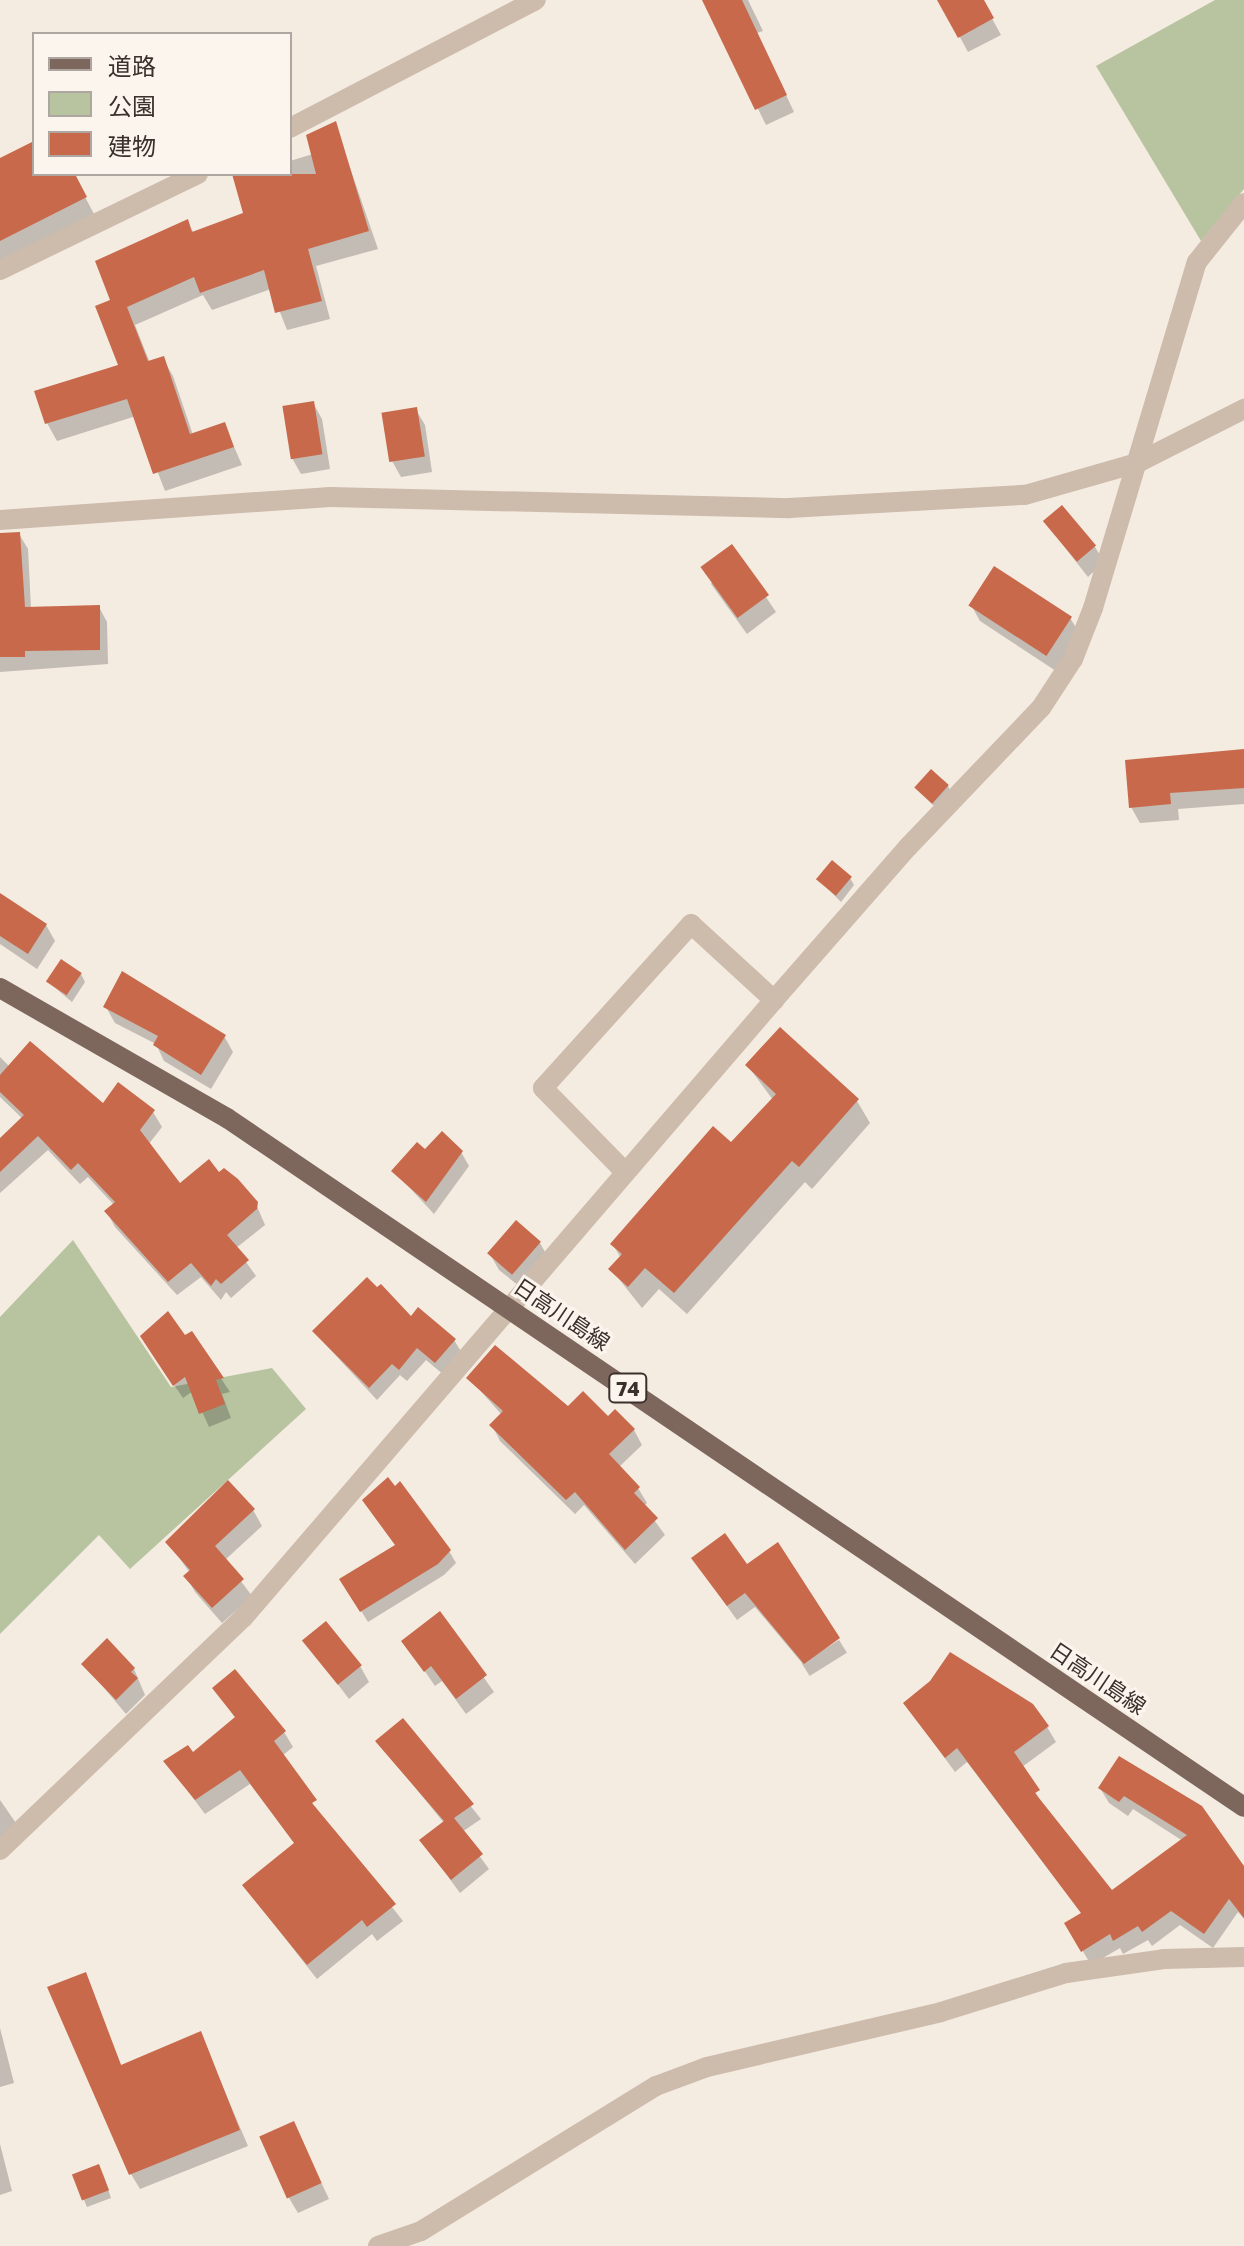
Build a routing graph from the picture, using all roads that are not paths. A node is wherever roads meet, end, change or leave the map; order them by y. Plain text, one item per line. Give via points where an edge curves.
1 (536, 0) edge
2 (292, 127) edge
3 (194, 176) edge
4 (1244, 203) edge
5 (0, 270) edge
6 (1244, 409) edge
7 (1137, 463) junction
8 (0, 520) edge
9 (0, 988) edge
10 (774, 1000) junction
11 (624, 1171) junction
12 (506, 1305) junction
13 (1244, 1807) edge
14 (0, 1850) edge
15 (1244, 1957) edge
16 (378, 2246) edge

1 - 2 street
3 - 5 street
4 - 7 street via 1197,262
6 - 7 street
7 - 8 street via 1025,495 789,508 330,497
7 - 10 street via 1073,659 1041,708 908,847
9 - 12 main road, 日高川島線 / 74 via 227,1118
10 - 11 street
10 - 11 street via 691,924 543,1088
11 - 12 street
12 - 13 main road, 日高川島線 / 74
12 - 14 street via 243,1618
15 - 16 street via 1164,1959 1066,1973 941,2012 707,2067 656,2086 421,2231

